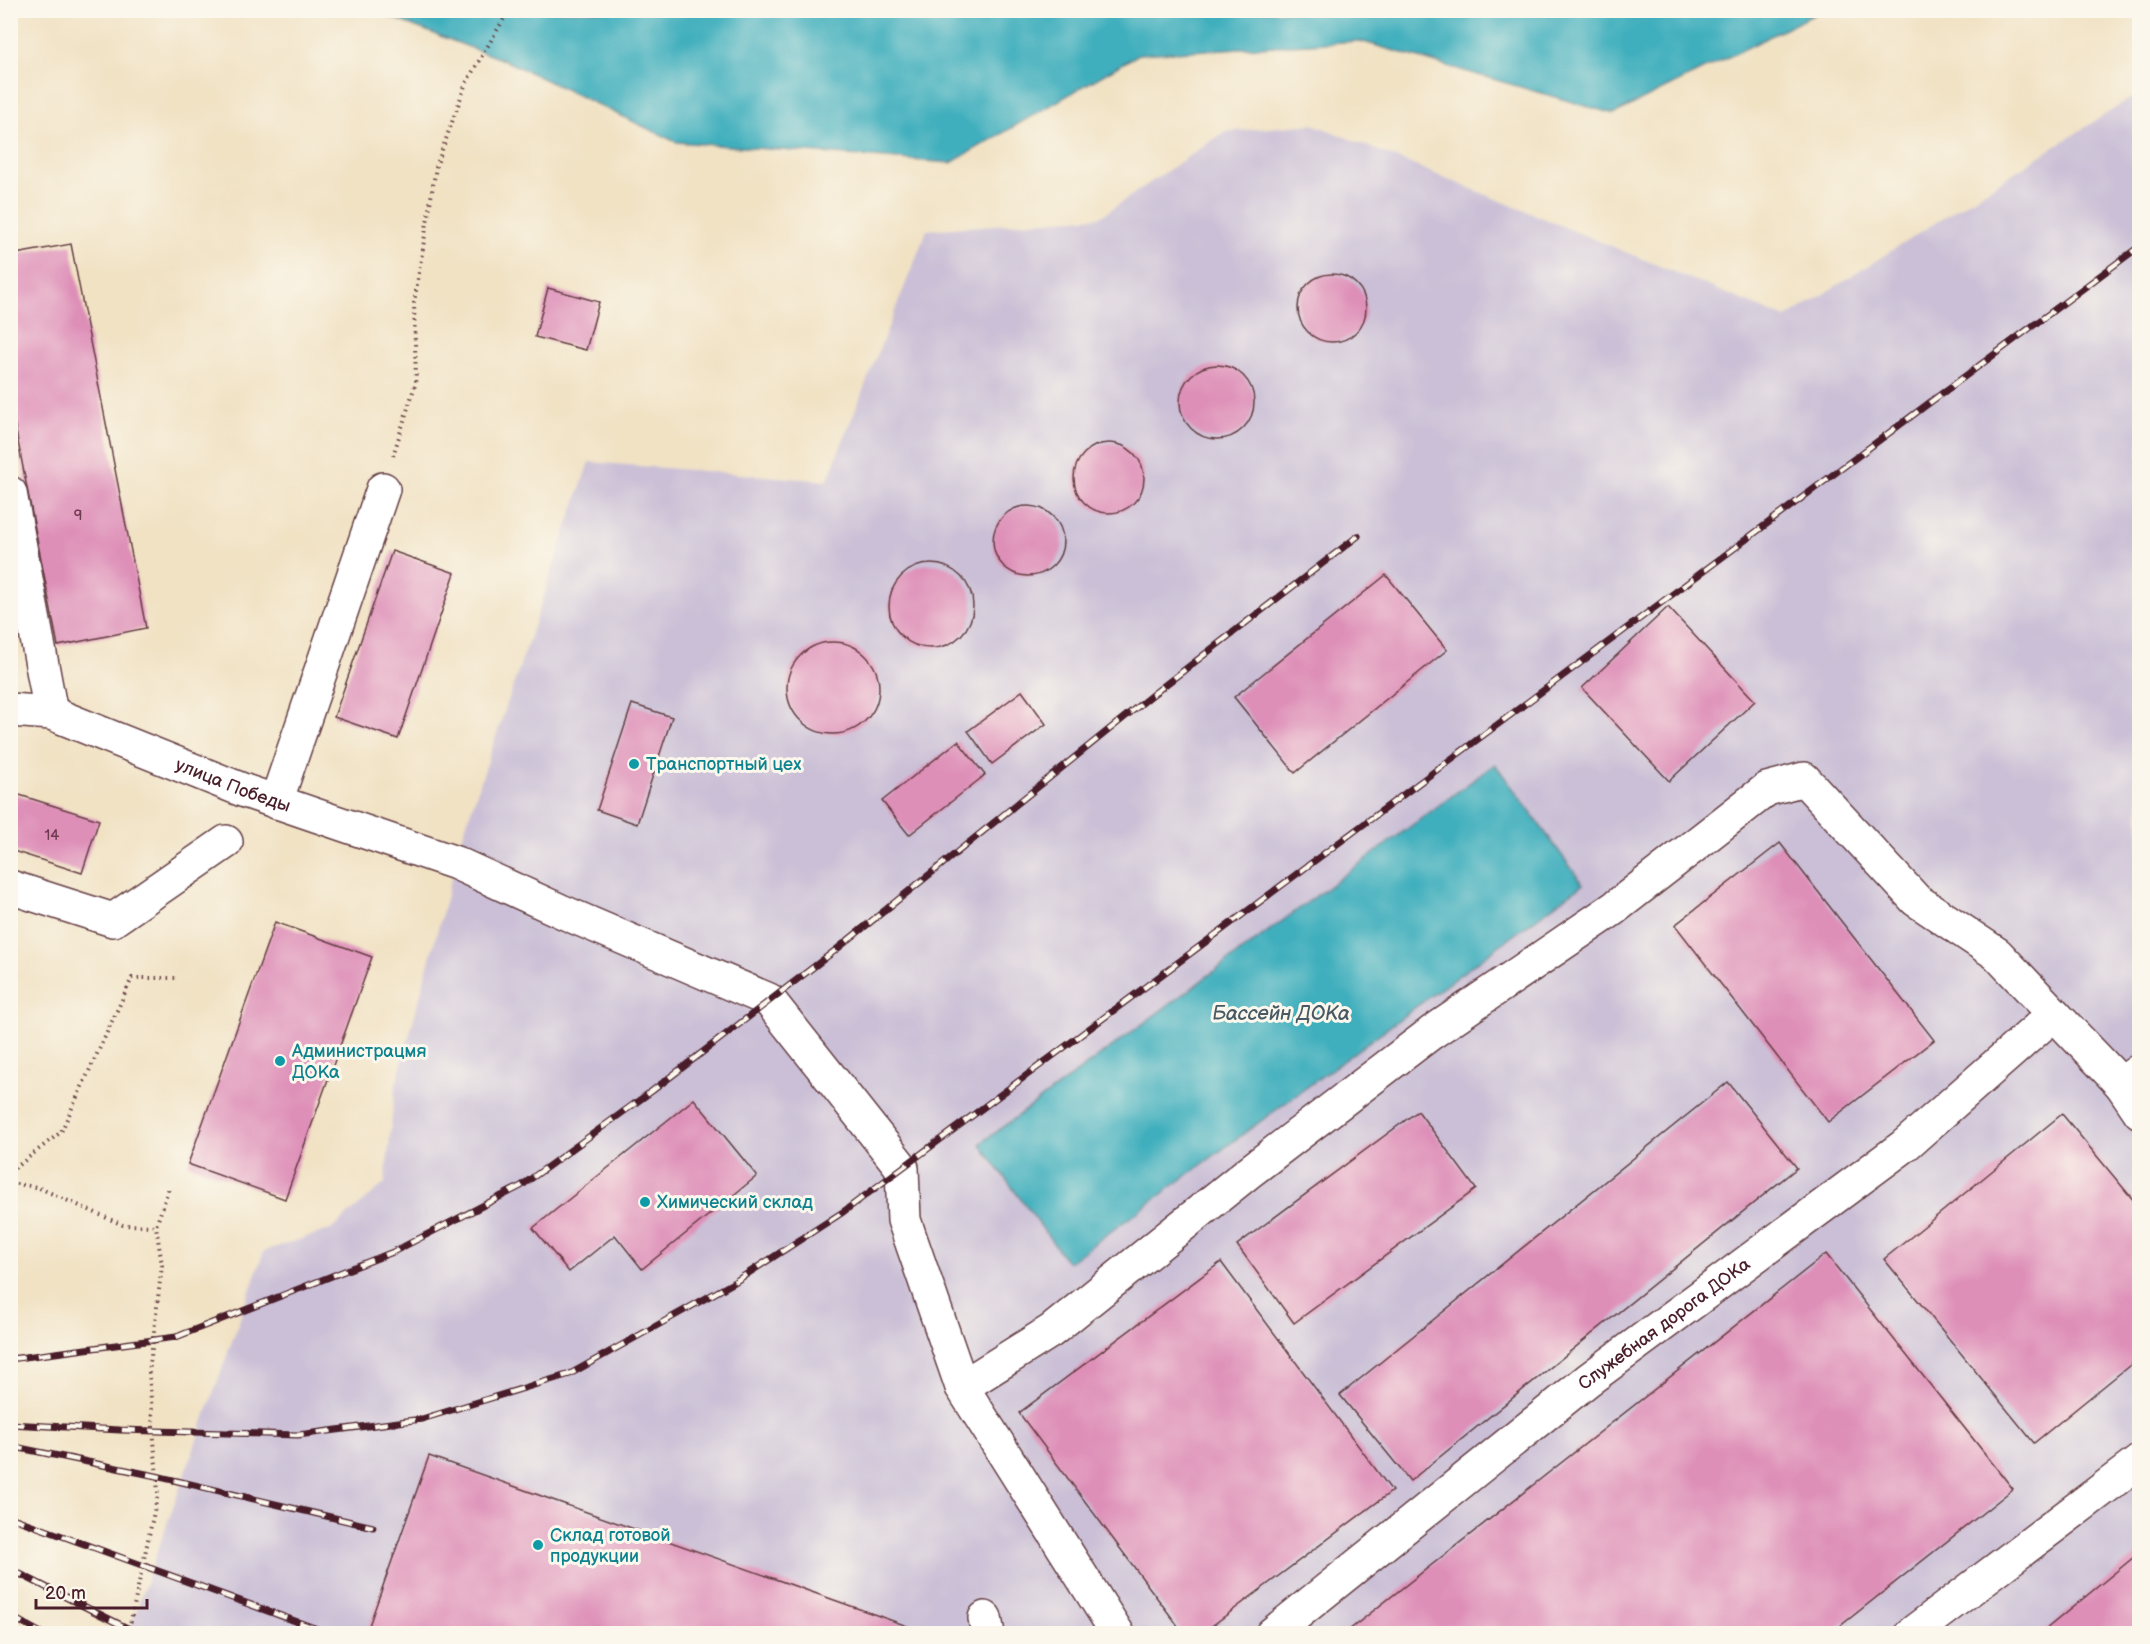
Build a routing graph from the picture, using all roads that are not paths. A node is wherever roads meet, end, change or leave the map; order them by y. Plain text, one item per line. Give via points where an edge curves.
1 (383, 489) road end
2 (10, 493) edge
3 (10, 710) edge
4 (51, 713) junction
5 (276, 802) junction
6 (226, 842) dead end
7 (10, 887) edge
8 (2054, 1014) junction
9 (2130, 1078) edge
10 (2139, 1112) edge
11 (962, 1387) junction
12 (2139, 1461) edge
13 (1118, 1634) edge
14 (1272, 1634) edge
15 (1911, 1634) edge

1 - 5 street
2 - 4 street
3 - 4 street, улица Победы
4 - 5 street, улица Победы
5 - 11 street, улица Победы via 456,863 769,1000 902,1168 904,1220
6 - 7 street via 113,920
8 - 9 street
8 - 11 street via 1996,954 1916,900 1804,779 1767,789 1613,909 1422,1040 1051,1331
8 - 14 street, Служебная дорога ДОКа via 1904,1146 1588,1380
9 - 10 street
11 - 13 street, улица Победы
12 - 15 street

